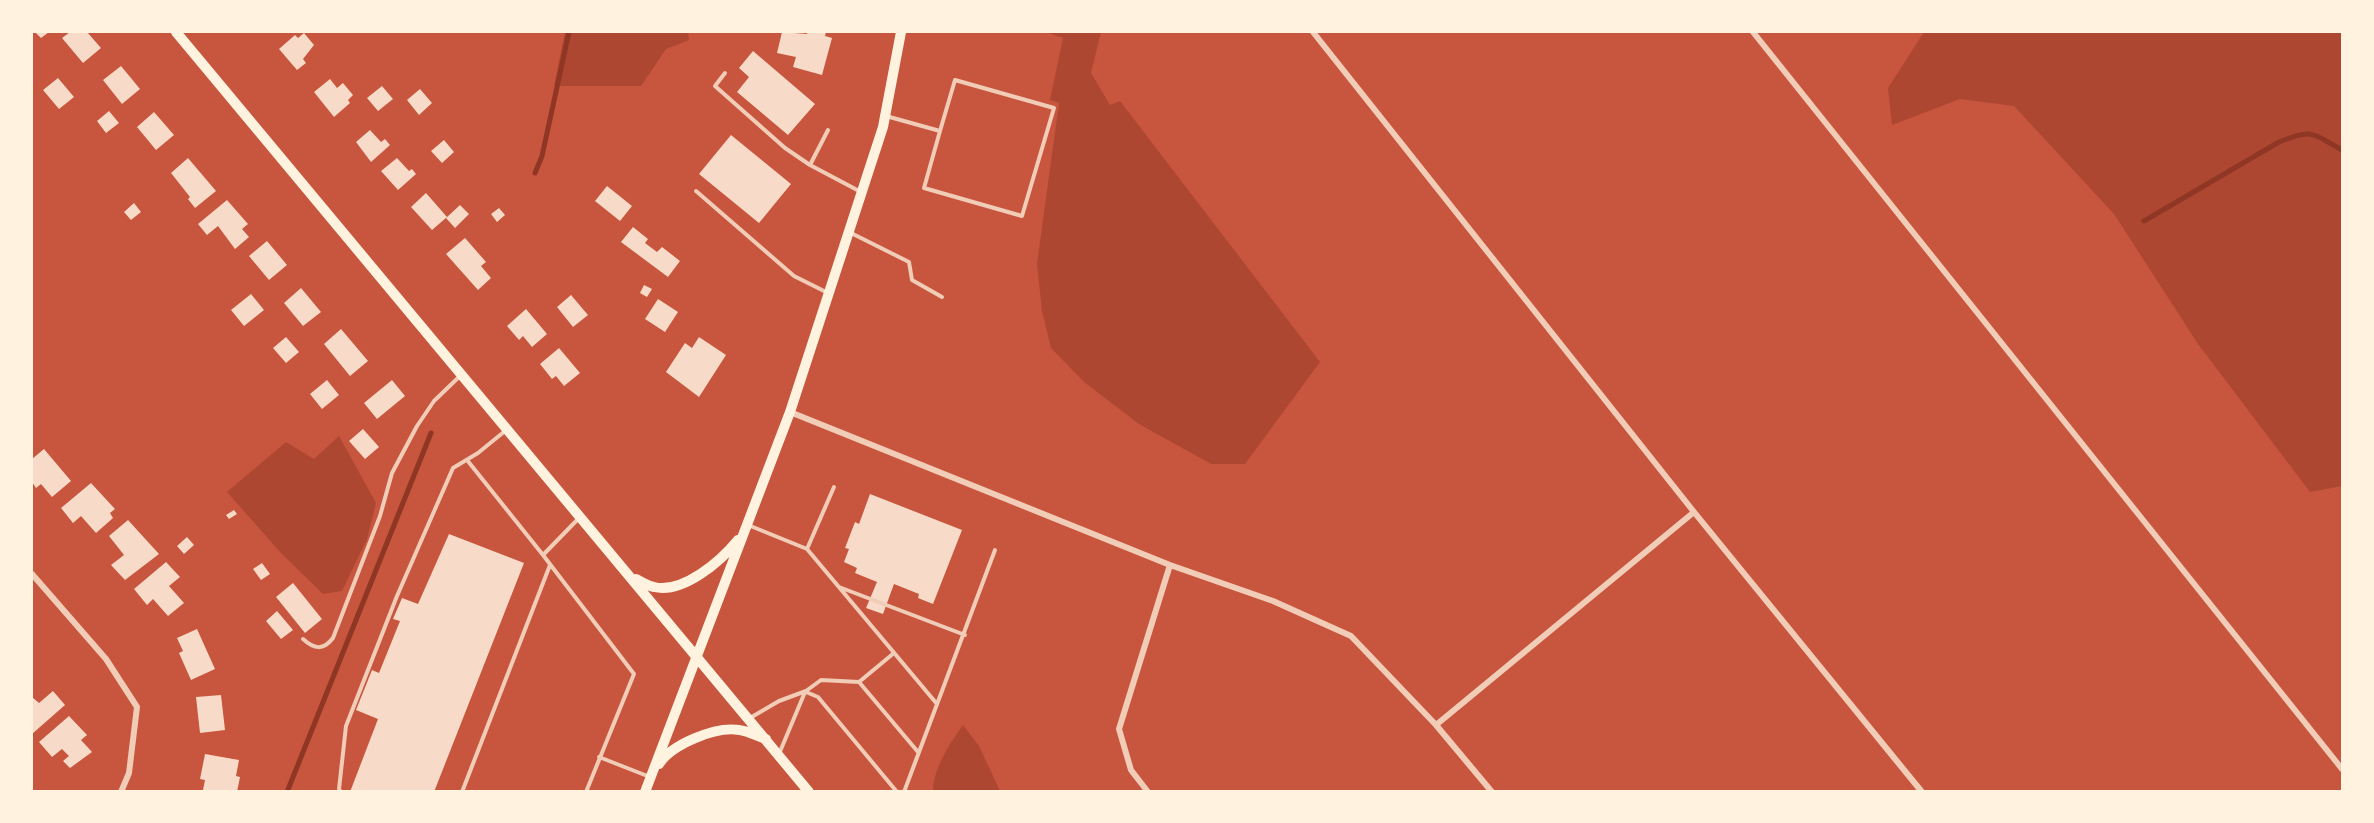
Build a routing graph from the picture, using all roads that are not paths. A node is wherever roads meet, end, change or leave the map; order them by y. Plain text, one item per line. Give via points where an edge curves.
1 (176, 32) edge
2 (901, 32) edge
3 (1313, 32) edge
4 (1753, 32) edge
5 (725, 73) dead end
6 (885, 116) junction
7 (828, 130) dead end
8 (940, 131) junction
9 (810, 165) junction
10 (696, 190) dead end
11 (861, 192) junction
12 (848, 232) junction
13 (828, 294) junction
14 (942, 297) dead end
15 (462, 374) junction
16 (790, 412) junction
17 (508, 429) junction
18 (467, 460) junction
19 (834, 487) dead end
20 (1694, 512) junction
21 (580, 516) junction
22 (746, 529) junction
23 (807, 549) junction
24 (995, 550) dead end
25 (543, 555) junction
26 (550, 565) junction
27 (1170, 565) junction
28 (32, 574) edge
29 (632, 577) junction
30 (838, 586) junction
31 (964, 635) junction
32 (303, 639) dead end
33 (894, 653) junction
34 (698, 656) junction
35 (859, 682) junction
36 (806, 692) junction
37 (937, 704) junction
38 (750, 718) junction
39 (1436, 725) junction
40 (766, 739) junction
41 (919, 753) junction
42 (779, 754) junction
43 (599, 757) junction
44 (2343, 769) edge
45 (651, 777) junction
46 (121, 792) edge
47 (341, 792) edge
48 (462, 792) edge
49 (585, 792) edge
50 (645, 792) edge
51 (809, 792) edge
52 (897, 792) edge
53 (904, 792) edge
54 (1148, 792) edge
55 (1492, 792) edge
56 (1922, 792) edge

1 - 15 main road
2 - 6 main road
3 - 20 street
4 - 44 street
5 - 9 lane via 715,86
6 - 8 lane
6 - 11 main road
7 - 9 lane
8 - 8 lane via 924,188 1022,216 1054,108 955,80
9 - 11 lane
10 - 13 lane via 794,276
11 - 12 main road
12 - 13 main road
12 - 14 lane via 909,262 912,280
13 - 16 main road
15 - 17 main road
15 - 32 lane via 434,401 392,473 380,516 333,638 319,648
16 - 22 main road
16 - 27 street
17 - 18 lane
17 - 21 main road
18 - 25 lane
18 - 47 lane via 453,468 346,726
19 - 23 lane
20 - 39 street
20 - 56 street
21 - 25 lane
21 - 29 main road
22 - 23 lane
22 - 29 main road via 723,558 697,576 670,587 654,587
22 - 34 main road
23 - 30 lane
24 - 31 lane
25 - 26 lane
26 - 43 lane via 634,674
26 - 48 lane
27 - 39 street via 1273,601 1351,636
27 - 54 street via 1119,729 1131,770
28 - 46 street via 106,659 137,707 129,773
29 - 34 main road
30 - 31 lane
30 - 33 lane
31 - 37 lane
33 - 35 lane
33 - 37 lane
34 - 38 main road
34 - 45 main road
35 - 36 lane via 821,680
35 - 41 lane
36 - 38 lane via 779,701
36 - 42 lane
36 - 52 lane via 818,697
37 - 41 lane
38 - 40 main road
39 - 55 street
40 - 42 main road
40 - 45 main road via 737,729 703,735 663,757
41 - 53 lane
42 - 51 main road
43 - 45 lane
43 - 49 lane
45 - 50 main road

